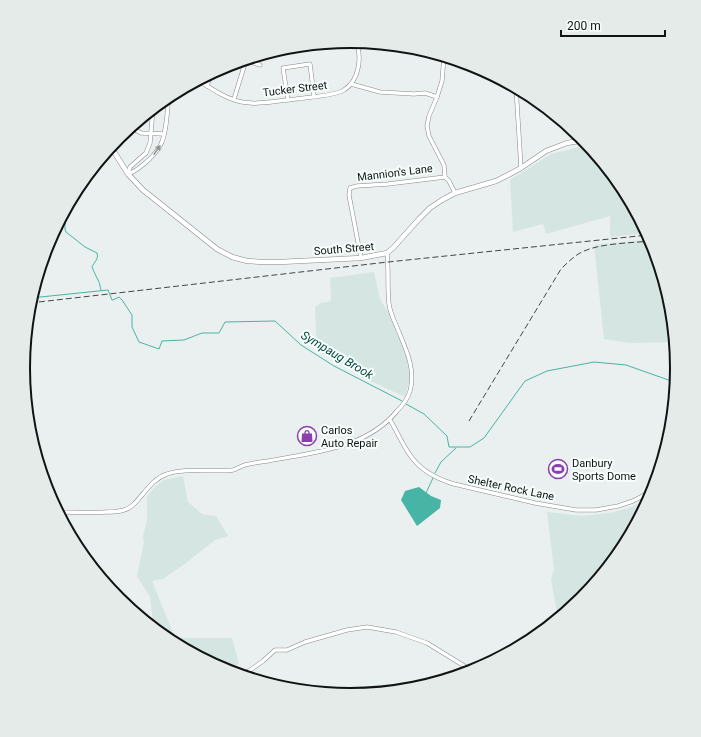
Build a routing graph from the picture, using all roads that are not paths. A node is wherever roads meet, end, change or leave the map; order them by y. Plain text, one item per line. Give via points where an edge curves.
1 (358, 48) edge
2 (444, 62) edge
3 (254, 63) edge
4 (260, 65) dead end
5 (244, 66) edge
6 (209, 81) edge
7 (204, 84) edge
8 (351, 84) junction
9 (207, 86) junction
10 (516, 94) edge
11 (314, 96) junction
12 (437, 97) junction
13 (234, 99) junction
14 (288, 100) junction
15 (168, 105) edge
16 (152, 116) edge
17 (136, 130) edge
18 (151, 134) junction
19 (164, 134) junction
20 (576, 141) edge
21 (114, 152) edge
22 (521, 168) junction
23 (128, 174) junction
24 (445, 177) junction
25 (455, 193) junction
26 (386, 253) junction
27 (361, 258) junction
28 (390, 420) junction
29 (645, 495) edge
30 (64, 512) edge
31 (467, 667) edge
32 (247, 672) edge

1 - 8 street via 360,56 358,70
2 - 12 street
3 - 4 street
5 - 13 street
6 - 9 street
7 - 9 street, Tucker Street
8 - 11 street, Tucker Street via 343,91
8 - 12 street via 380,92 425,93
9 - 13 street, Tucker Street
10 - 22 street
11 - 14 street, Tucker Street
11 - 14 street via 310,64 283,68
12 - 24 street via 429,116 428,136 444,165
13 - 14 street, Tucker Street via 256,104
15 - 19 street
16 - 18 street
17 - 18 street
18 - 19 street
18 - 23 street via 146,153 130,167
23 -> 19 street via 153,156 161,145
20 - 22 main road, South Street via 546,151
21 - 23 main road, South Street
22 - 25 main road, South Street via 496,181
23 - 27 main road, South Street via 152,198 216,249 232,257 263,262
24 - 25 street, Mannion's Lane
24 - 27 street, Mannion's Lane via 350,188 349,195
25 - 26 main road, South Street via 430,208
26 - 27 main road, South Street
26 - 28 street via 389,306 410,364 412,378 410,392
28 - 29 street, Shelter Rock Lane via 410,456 418,465 443,481 576,510 618,506
28 - 30 street via 364,438 326,450 258,462 234,470 168,474 149,486 134,505 126,510
31 - 32 street via 427,643 396,632 367,628 347,630 287,650 275,650

